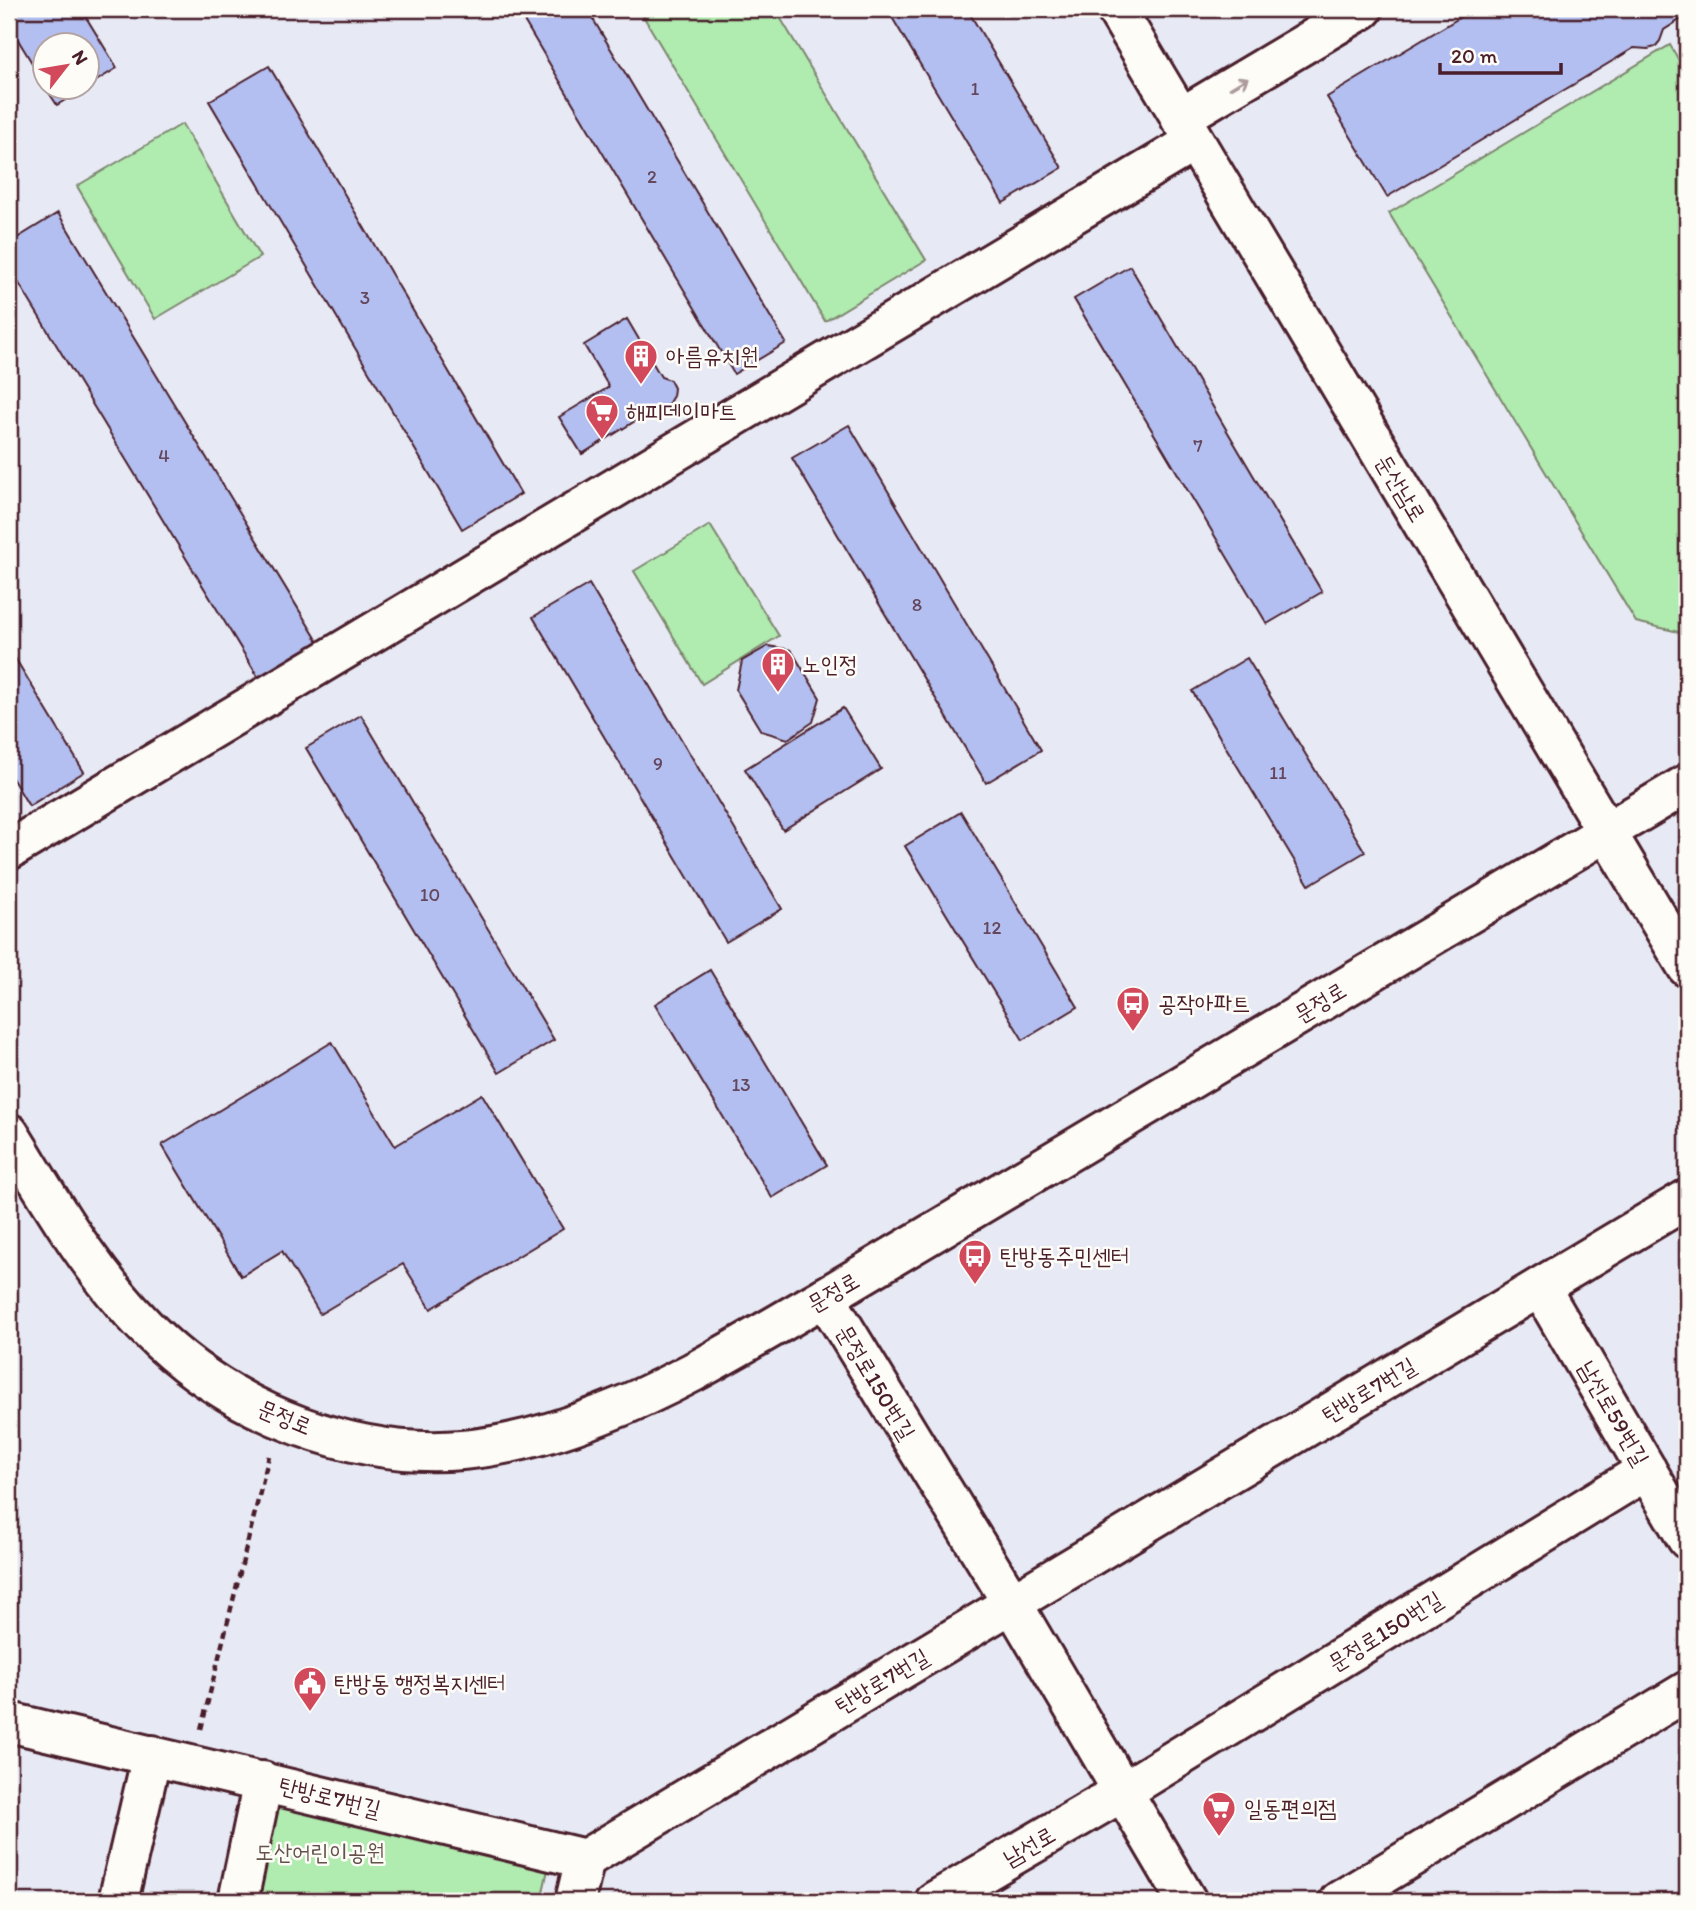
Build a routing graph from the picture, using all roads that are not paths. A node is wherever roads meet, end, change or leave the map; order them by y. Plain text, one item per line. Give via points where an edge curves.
1 (1115, 9) edge
2 (1363, 9) edge
3 (1187, 130) junction
4 (1687, 784) edge
5 (1606, 832) junction
6 (9, 850) edge
7 (1687, 967) edge
8 (9, 1133) edge
9 (1687, 1199) edge
10 (1540, 1287) junction
11 (825, 1297) junction
12 (1647, 1469) junction
13 (1687, 1539) edge
14 (1012, 1603) junction
15 (1687, 1691) edge
16 (9, 1722) edge
17 (152, 1755) junction
18 (263, 1781) junction
19 (1122, 1791) junction
20 (585, 1859) junction
21 (118, 1901) edge
22 (238, 1901) edge
23 (575, 1901) edge
24 (935, 1901) edge
25 (1187, 1901) edge
26 (1339, 1901) edge

1 - 3 street, 둔산남로
3 -> 2 street
3 - 5 street, 둔산남로
3 - 6 street
4 - 5 street, 문정로
5 - 7 street, 둔산남로
5 - 11 street, 문정로
8 - 11 street, 문정로 via 95,1269 152,1333 234,1395 315,1430 365,1444 461,1450 505,1443 598,1416 649,1395
9 - 10 street, 탄방로7번길
10 - 12 street, 남선로59번길
10 - 14 street, 탄방로7번길
11 - 14 street, 문정로150번길
12 - 13 street, 남선로59번길
12 - 19 street, 문정로150번길
14 - 19 street, 문정로150번길
14 - 20 street, 탄방로7번길
15 - 26 street
16 - 17 street, 탄방로7번길
17 - 18 street, 탄방로7번길
17 - 21 street
18 - 20 street, 탄방로7번길
18 - 22 street
19 - 24 street, 남선로
19 - 25 street, 문정로150번길
20 - 23 street

